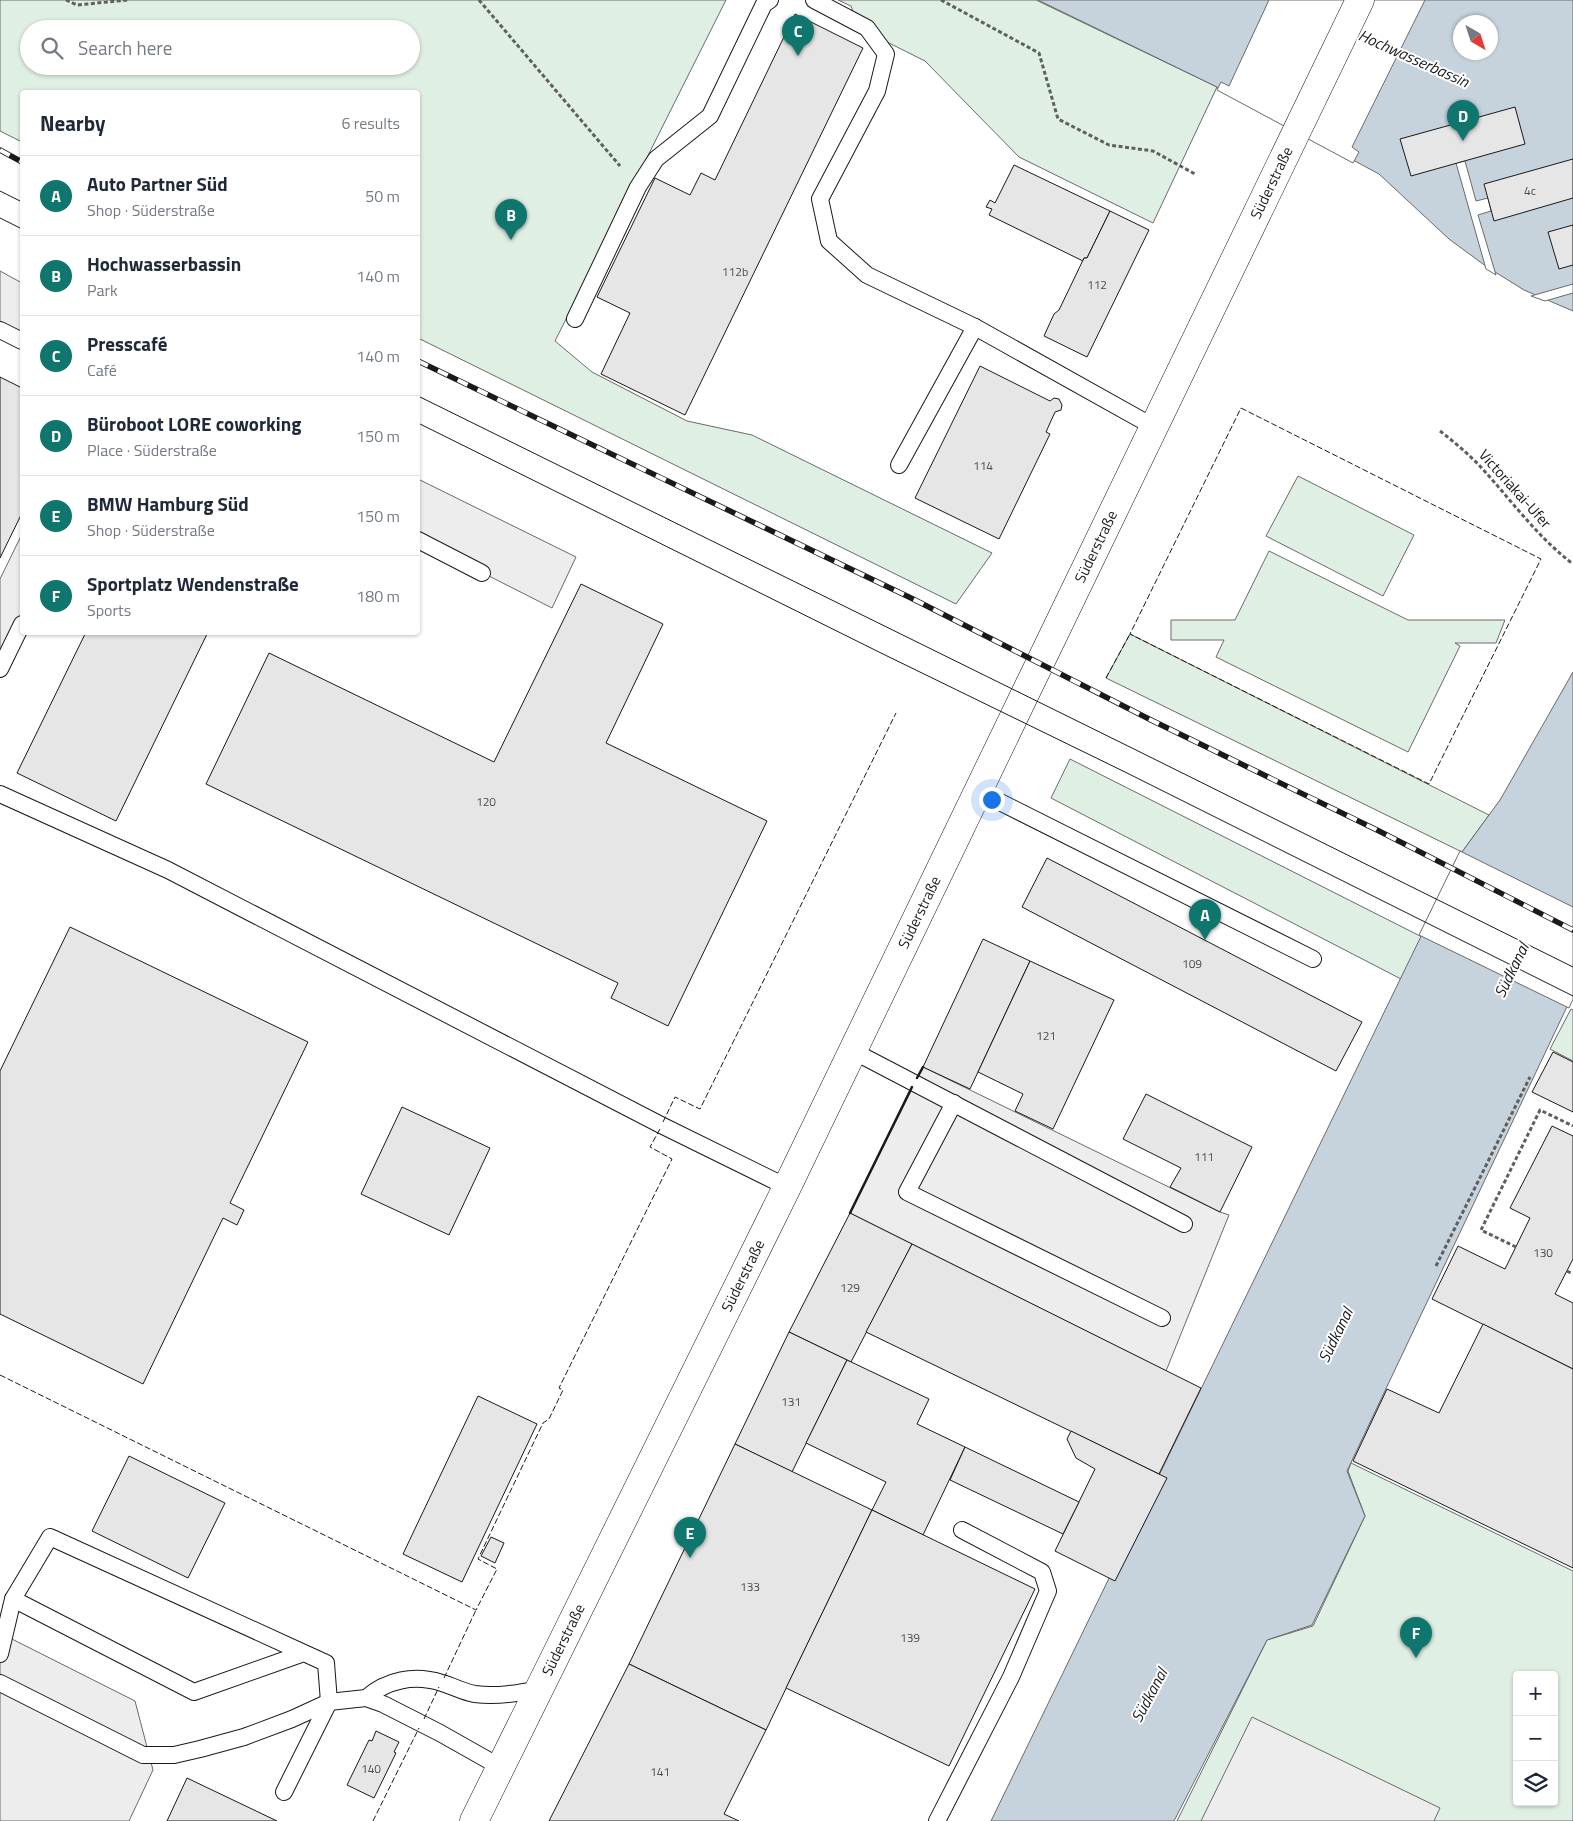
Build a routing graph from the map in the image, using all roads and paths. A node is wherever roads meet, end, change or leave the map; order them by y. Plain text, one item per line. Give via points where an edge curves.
1 (66, 0) edge
2 (128, 0) edge
3 (479, 0) edge
4 (770, 0) edge
5 (814, 0) edge
6 (941, 0) edge
7 (1360, 0) edge
8 (1195, 174) dead end
9 (638, 187) junction
10 (575, 318) dead end
11 (975, 327) junction
12 (0, 330) edge
13 (20, 340) edge
14 (1154, 427) junction
15 (1440, 431) dead end
16 (899, 465) dead end
17 (420, 541) edge
18 (1573, 564) edge
19 (482, 573) dead end
20 (20, 628) edge
21 (0, 669) edge
22 (978, 791) junction
23 (0, 794) edge
24 (1313, 959) dead end
25 (853, 1051) junction
26 (1530, 1077) dead end
27 (954, 1103) junction
28 (1573, 1126) edge
29 (787, 1187) junction
30 (1184, 1224) dead end
31 (1516, 1247) dead end
32 (1436, 1266) dead end
33 (1567, 1271) dead end
34 (1573, 1274) edge
35 (1162, 1318) dead end
36 (962, 1530) dead end
37 (13, 1599) junction
38 (304, 1653) junction
39 (0, 1654) edge
40 (0, 1683) edge
41 (540, 1688) junction
42 (366, 1698) junction
43 (329, 1702) junction
44 (502, 1768) junction
45 (284, 1792) dead end
46 (474, 1821) edge
47 (937, 1821) edge

1 - 2 path via 77,5
3 - 9 path
4 - 9 lane via 764,4 710,116 656,159
5 - 11 lane via 866,28 886,54 877,91 820,199 829,241 867,275
6 - 8 path via 1039,53 1058,120 1109,146 1153,152
7 - 14 main road, Süderstraße
9 - 10 lane
11 - 14 lane
11 - 16 lane
12 - 13 lane
14 - 22 main road, Süderstraße
15 - 18 path, Victoriakai-Ufer via 1476,462 1533,527
17 - 19 lane
20 - 21 lane
22 - 24 lane
22 - 25 main road, Süderstraße
23 - 29 lane via 168,870
25 - 27 lane
25 - 29 main road, Süderstraße
26 - 32 path
27 - 30 lane
27 - 35 lane via 908,1192
28 - 31 path via 1540,1110 1481,1230
29 - 41 main road, Süderstraße
33 - 34 path
36 - 47 lane via 1042,1572 1048,1591 1011,1677
37 - 38 lane via 194,1692
37 - 38 lane via 50,1537
37 - 39 lane
38 - 43 lane via 326,1663
40 - 43 lane via 143,1754 174,1755 244,1737
41 - 42 lane via 517,1694 477,1694 442,1683 408,1678 379,1688
41 - 44 main road, Süderstraße
42 - 43 lane
42 - 44 lane via 440,1733
43 - 45 lane
44 - 46 main road, Süderstraße

